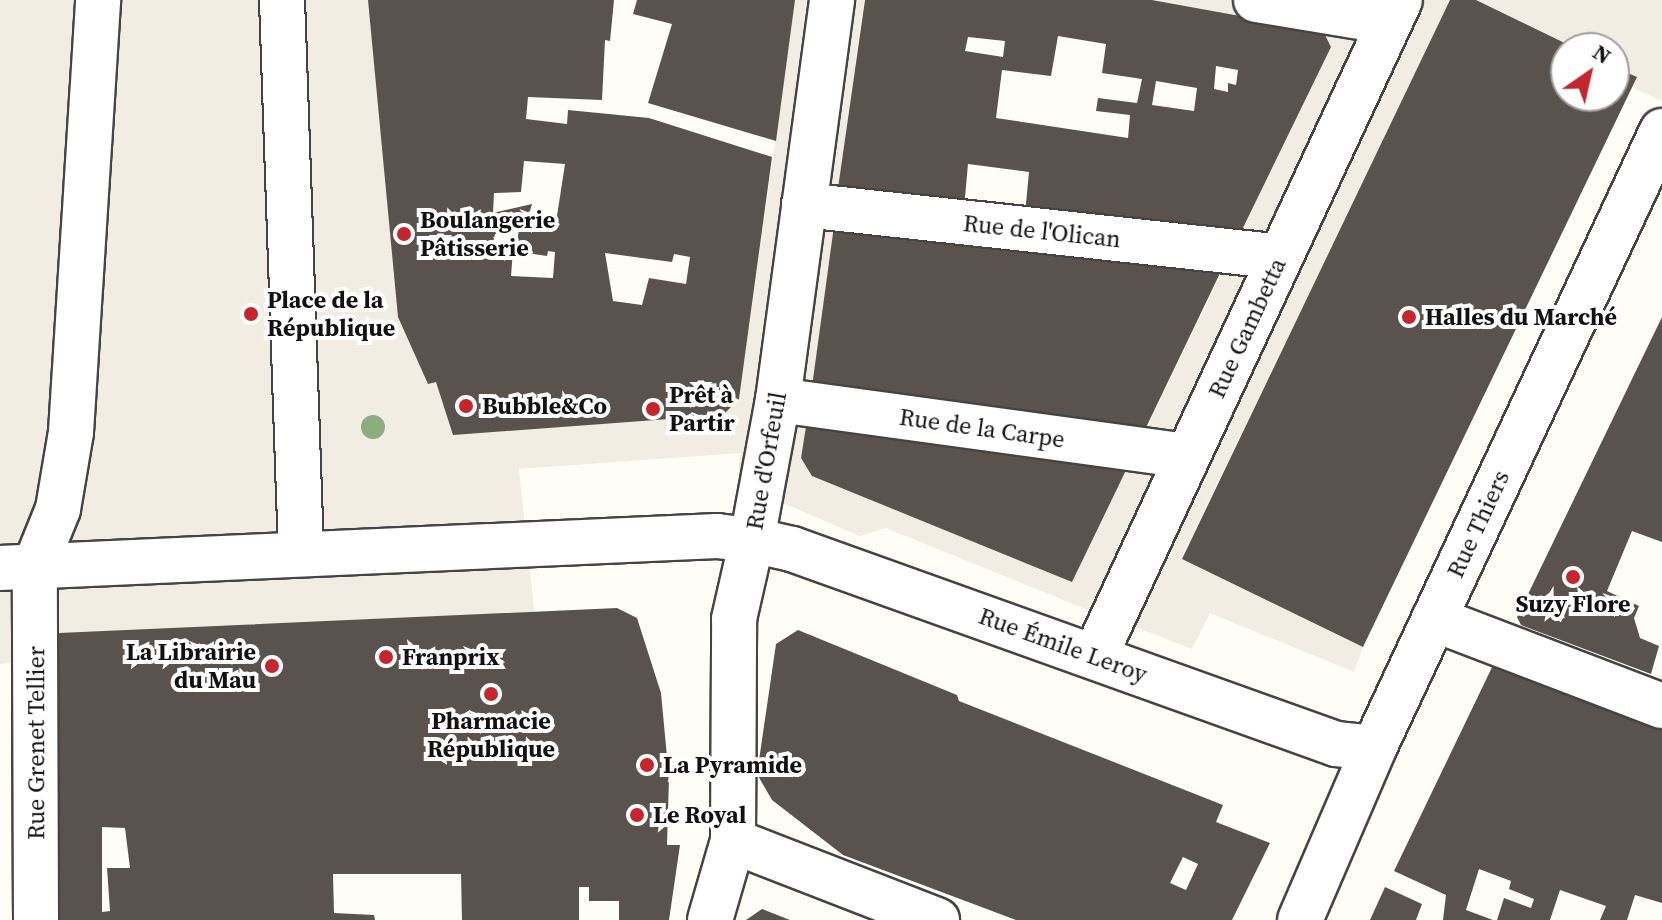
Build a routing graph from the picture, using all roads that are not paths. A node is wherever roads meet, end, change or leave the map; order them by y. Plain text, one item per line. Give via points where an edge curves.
1 (98, 0) edge
2 (282, 0) edge
3 (832, 0) edge
4 (1256, 0) edge
5 (1394, 11) edge
6 (1662, 131) edge
7 (804, 205) junction
8 (1279, 257) junction
9 (778, 400) junction
10 (1187, 456) junction
11 (752, 540) junction
12 (301, 552) junction
13 (18, 567) edge
14 (1434, 619) junction
15 (1095, 656) junction
16 (1662, 706) edge
17 (1374, 748) junction
18 (733, 841) junction
19 (36, 920) edge
20 (710, 920) edge
21 (937, 920) edge
22 (1300, 920) edge

1 - 13 street via 71,432 58,509
2 - 12 street
3 - 7 street, Rue d'Orfeuil
4 - 5 street
5 - 8 street, Rue Gambetta
6 - 14 street, Rue Thiers
7 - 8 street, Rue de l'Olican
7 - 9 street, Rue d'Orfeuil
8 - 10 street, Rue Gambetta
9 - 10 street, Rue de la Carpe
9 - 11 street, Rue d'Orfeuil
10 - 15 street, Rue Gambetta
11 - 12 street via 717,536
11 - 15 street, Rue Émile Leroy via 792,549
11 - 18 street, Rue d'Orfeuil via 734,619
12 - 13 street
13 - 19 street, Rue Grenet Tellier
14 - 16 street
14 - 17 street, Rue Thiers
15 - 17 street, Rue Émile Leroy via 1336,744
17 - 22 street, Rue Thiers
18 - 20 street, Rue d'Orfeuil
18 - 21 street

